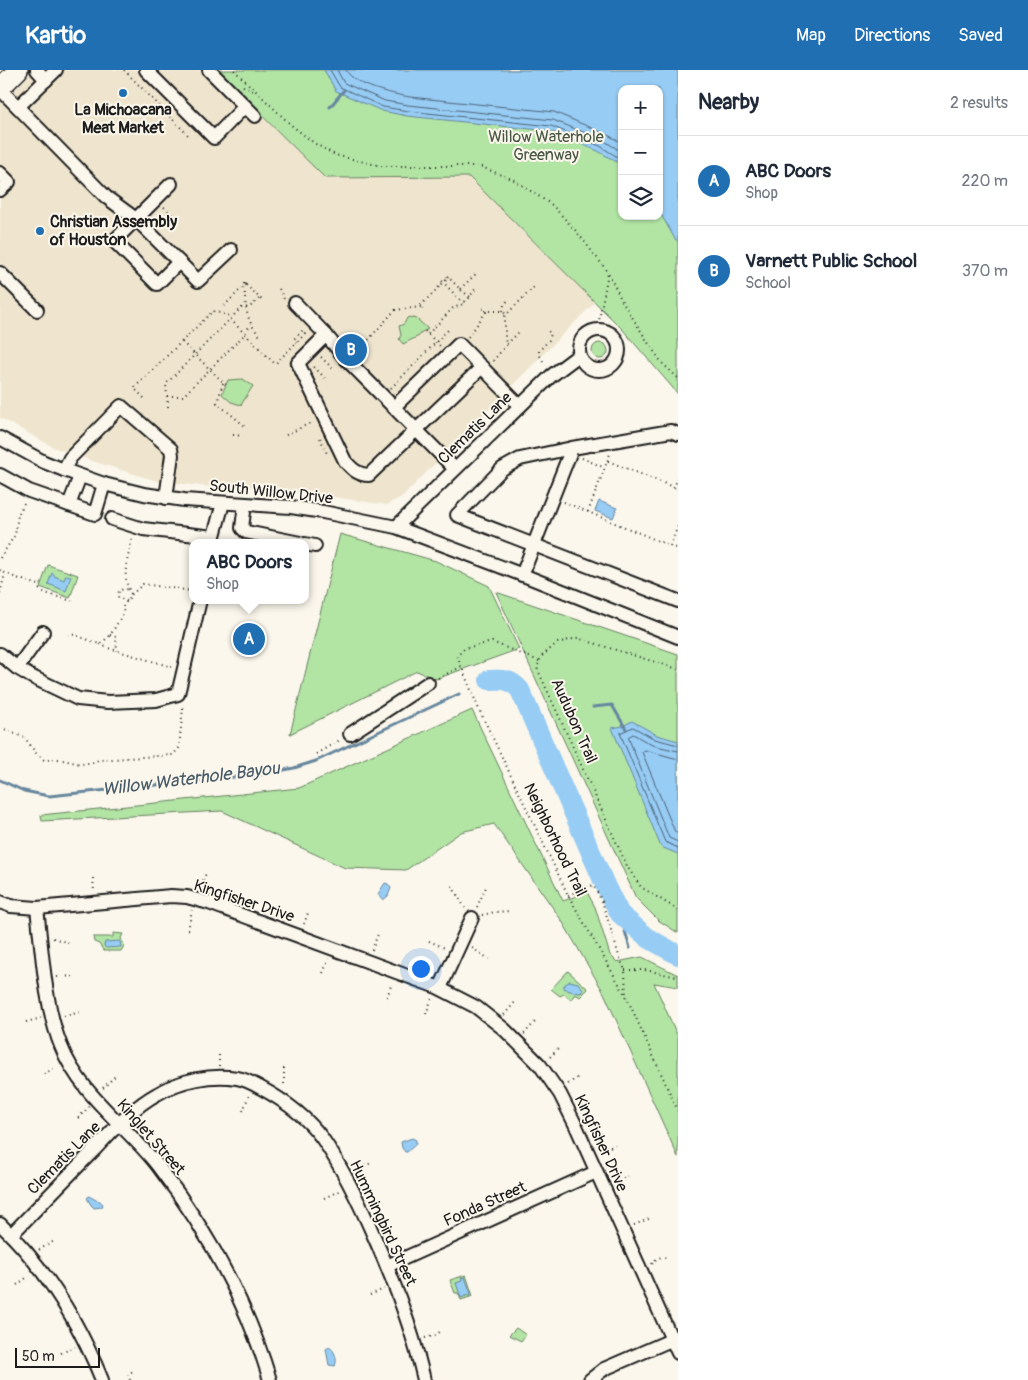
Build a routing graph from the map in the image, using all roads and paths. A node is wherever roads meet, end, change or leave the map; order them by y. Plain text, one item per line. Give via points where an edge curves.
1 (18, 70) edge
2 (37, 70) edge
3 (56, 70) edge
4 (124, 70) edge
5 (146, 70) edge
6 (209, 70) edge
7 (234, 70) edge
8 (46, 80) junction
9 (0, 89) edge
10 (245, 106) junction
11 (18, 107) junction
12 (255, 116) dead end
13 (190, 137) dead end
14 (0, 173) edge
15 (171, 184) dead end
16 (0, 190) edge
17 (156, 199) junction
18 (136, 219) junction
19 (178, 221) dead end
20 (231, 250) dead end
21 (179, 262) junction
22 (478, 272) dead end
23 (608, 272) junction
24 (0, 273) edge
25 (443, 282) junction
26 (245, 285) junction
27 (535, 286) dead end
28 (476, 288) dead end
29 (460, 289) junction
30 (280, 291) dead end
31 (278, 294) dead end
32 (470, 296) junction
33 (260, 298) junction
34 (473, 299) dead end
35 (509, 299) dead end
36 (264, 302) dead end
37 (295, 303) dead end
38 (463, 303) junction
39 (224, 306) dead end
40 (245, 307) junction
41 (482, 308) dead end
42 (37, 310) dead end
43 (485, 311) junction
44 (503, 311) junction
45 (506, 315) junction
46 (230, 319) junction
47 (250, 325) junction
48 (450, 328) dead end
49 (598, 329) junction
50 (521, 330) dead end
51 (425, 331) dead end
52 (548, 331) dead end
53 (306, 332) dead end
54 (245, 334) junction
55 (428, 334) junction
56 (326, 335) junction
57 (261, 337) dead end
58 (182, 342) junction
59 (436, 342) junction
60 (507, 344) junction
61 (459, 345) junction
62 (350, 346) dead end
63 (448, 354) junction
64 (195, 355) junction
65 (579, 355) junction
66 (322, 358) dead end
67 (543, 361) dead end
68 (486, 365) junction
69 (314, 366) dead end
70 (210, 369) junction
71 (334, 370) dead end
72 (325, 378) dead end
73 (678, 378) edge
74 (396, 393) dead end
75 (167, 396) junction
76 (144, 398) dead end
77 (520, 406) junction
78 (168, 407) dead end
79 (394, 407) junction
80 (312, 422) dead end
81 (245, 426) dead end
82 (416, 429) junction
83 (676, 429) edge
84 (233, 435) dead end
85 (286, 435) dead end
86 (243, 436) dead end
87 (0, 438) edge
88 (616, 440) junction
89 (571, 451) junction
90 (608, 461) junction
91 (605, 468) junction
92 (64, 470) junction
93 (456, 470) junction
94 (0, 475) edge
95 (80, 476) junction
96 (678, 477) edge
97 (104, 484) junction
98 (674, 488) junction
99 (678, 490) edge
100 (28, 491) junction
101 (166, 498) junction
102 (552, 498) junction
103 (223, 503) junction
104 (245, 504) junction
105 (69, 505) junction
106 (588, 512) junction
107 (112, 519) dead end
108 (133, 526) junction
109 (678, 526) edge
110 (396, 527) junction
111 (207, 539) edge
112 (213, 539) edge
113 (280, 539) edge
114 (533, 546) junction
115 (670, 546) junction
116 (678, 549) edge
117 (0, 558) edge
118 (0, 570) edge
119 (5, 574) junction
120 (522, 575) junction
121 (39, 585) dead end
122 (39, 589) dead end
123 (128, 589) junction
124 (189, 590) edge
125 (0, 593) edge
126 (131, 595) junction
127 (72, 601) dead end
128 (127, 601) junction
129 (678, 601) edge
130 (199, 604) edge
131 (44, 632) dead end
132 (68, 634) dead end
133 (110, 635) junction
134 (678, 637) edge
135 (100, 644) junction
136 (117, 650) junction
137 (0, 654) edge
138 (539, 662) junction
139 (461, 667) junction
140 (17, 668) junction
141 (678, 669) edge
142 (184, 671) junction
143 (428, 683) joint
144 (183, 708) dead end
145 (0, 729) edge
146 (350, 734) joint
147 (316, 754) dead end
148 (206, 873) dead end
149 (487, 885) dead end
150 (452, 886) dead end
151 (568, 895) junction
152 (198, 900) junction
153 (0, 902) edge
154 (37, 908) junction
155 (310, 910) dead end
156 (678, 910) edge
157 (510, 911) dead end
158 (472, 918) junction
159 (188, 930) dead end
160 (40, 933) junction
161 (378, 934) dead end
162 (299, 936) junction
163 (462, 940) junction
164 (429, 941) dead end
165 (72, 944) dead end
166 (333, 948) junction
167 (456, 953) junction
168 (488, 959) dead end
169 (367, 961) junction
170 (624, 970) junction
171 (395, 971) junction
172 (323, 973) dead end
173 (75, 976) dead end
174 (678, 977) edge
175 (46, 979) junction
176 (439, 988) junction
177 (387, 997) dead end
178 (626, 998) junction
179 (516, 1001) dead end
180 (81, 1012) dead end
181 (426, 1014) dead end
182 (51, 1017) junction
183 (536, 1021) dead end
184 (26, 1022) dead end
185 (496, 1023) junction
186 (517, 1042) junction
187 (67, 1060) junction
188 (284, 1068) dead end
189 (44, 1074) dead end
190 (115, 1076) dead end
191 (580, 1076) dead end
192 (252, 1083) junction
193 (284, 1084) dead end
194 (558, 1091) junction
195 (94, 1096) junction
196 (243, 1111) dead end
197 (678, 1111) edge
198 (120, 1125) junction
199 (615, 1146) dead end
200 (589, 1156) junction
201 (371, 1163) dead end
202 (596, 1172) junction
203 (344, 1174) junction
204 (628, 1176) dead end
205 (603, 1186) junction
206 (339, 1191) dead end
207 (324, 1198) dead end
208 (651, 1218) dead end
209 (0, 1224) edge
210 (623, 1231) junction
211 (11, 1235) junction
212 (54, 1241) dead end
213 (31, 1258) junction
214 (667, 1258) dead end
215 (387, 1266) junction
216 (39, 1269) junction
217 (641, 1270) junction
218 (394, 1284) junction
219 (17, 1285) dead end
220 (370, 1295) dead end
221 (441, 1331) dead end
222 (675, 1339) edge
223 (414, 1341) junction
224 (85, 1342) junction
225 (61, 1353) dead end
226 (678, 1353) edge
227 (133, 1371) dead end
228 (102, 1380) edge
229 (130, 1380) edge
230 (270, 1380) edge
231 (424, 1380) edge
232 (590, 1380) edge

1 - 9 highway
2 - 8 street
3 - 8 street
4 - 13 path
5 - 10 street via 214,138
6 - 10 street
7 - 23 path via 290,124 335,155 381,166 479,166 514,180 552,205
8 - 11 street
9 - 11 street
10 - 12 street
11 - 18 street via 106,197
14 - 16 street via 9,182
15 - 17 street
17 - 18 street
17 - 19 path
18 - 21 street
18 - 21 street via 114,241 157,284
20 - 21 street via 198,282
22 - 29 path
23 - 49 path
23 - 73 path via 649,344
24 - 42 street
25 - 29 path via 448,277
25 - 38 path
25 - 62 path via 420,306 422,308 395,310 361,348
26 - 33 path
26 - 39 path
26 - 40 path
27 - 45 path
28 - 32 path
29 - 32 path
30 - 31 path
32 - 34 path
32 - 38 path
33 - 36 path
33 - 40 path via 250,307
35 - 44 path
37 - 56 street
38 - 55 path via 454,307
40 - 46 path
40 - 47 path
41 - 43 path
43 - 44 path
43 - 61 path
44 - 45 path
45 - 60 path
46 - 54 path
46 - 58 path via 228,315 213,312
46 - 64 path
47 - 54 path
47 - 57 path
48 - 59 path
49 - 65 street via 582,337
49 - 65 street via 615,336 619,344 620,351 614,364 595,370 582,362
50 - 60 path
51 - 55 path
52 - 67 path via 550,340 539,351
53 - 54 path via 274,364
54 - 70 path
55 - 59 path
56 - 79 street
56 - 82 street via 298,363 340,453 351,468 369,475
58 - 64 path
58 - 76 path via 134,388
59 - 63 path
59 - 74 path via 390,388
60 - 68 path
61 - 63 street
61 - 68 street
63 - 79 street
64 - 70 path
64 - 75 path via 166,384
65 - 77 street, Clematis Lane
66 - 71 path
68 - 77 street
68 - 82 street
69 - 72 path
70 - 75 path via 183,396
70 - 81 path via 224,384 217,403
75 - 78 path
77 - 93 street, Clematis Lane
79 - 82 street
80 - 85 path
82 - 93 street
83 - 88 street
84 - 86 path
87 - 92 street, South Willow Drive
88 - 89 street
88 - 90 path
89 - 91 path
89 - 102 street
89 - 114 street via 520,459 502,469 457,515
90 - 91 path
90 - 98 path
91 - 106 path
92 - 95 street, South Willow Drive
92 - 101 street via 70,458 121,406 171,449
93 - 110 street, Clematis Lane
94 - 100 street
95 - 97 street, South Willow Drive
95 - 105 street
96 - 98 path
97 - 101 street, South Willow Drive
97 - 105 street via 95,514
98 - 99 path
100 - 105 street
100 - 117 path via 18,515 15,535
101 - 103 street, South Willow Drive
102 - 106 path
102 - 114 street
103 - 104 street, South Willow Drive
103 - 112 street
104 - 110 street, South Willow Drive via 291,507
104 - 113 street via 242,528 246,532
106 - 115 path
107 - 108 street
108 - 111 street
108 - 123 path via 126,565
109 - 115 path
110 - 120 street, South Willow Drive
114 - 120 street
114 - 129 street
115 - 116 path
118 - 119 path
119 - 121 path
119 - 125 path
120 - 134 street, South Willow Drive
122 - 127 path
123 - 126 path
123 - 128 path via 119,590 118,598
124 - 126 path via 149,583
126 - 128 path
128 - 133 path
130 - 142 street
131 - 140 street
132 - 135 path
133 - 135 path
133 - 136 path via 116,637
135 - 136 path
136 - 142 path
137 - 140 street
138 - 139 path via 492,642 465,648 457,656
138 - 141 path, Audubon Trail via 557,643 577,638
138 - 156 path, Audubon Trail via 537,668 628,868 641,888
139 - 143 path
139 - 151 path, Neighborhood Trail
140 - 142 street via 78,699 108,702 156,700 178,694
143 - 146 street
144 - 145 path via 179,748 173,754 81,764 44,760 25,738
146 - 147 path
148 - 152 path
149 - 158 path
150 - 158 path
151 - 170 path via 592,885 602,902
151 - 178 path, Neighborhood Trail
152 - 154 street, Kingfisher Drive via 171,896
152 - 159 path
152 - 162 street, Kingfisher Drive
153 - 154 street, Kingfisher Drive
154 - 160 street, Kinglet Street
155 - 162 path
157 - 158 path
158 - 163 street
160 - 165 path
160 - 175 street, Kinglet Street
161 - 169 path
162 - 166 street, Kingfisher Drive
163 - 167 street
163 - 168 path
164 - 167 path
166 - 169 street, Kingfisher Drive
166 - 172 path
167 - 176 street
169 - 171 street, Kingfisher Drive
170 - 174 path via 645,970
170 - 178 path
171 - 176 street, Kingfisher Drive
171 - 177 path
173 - 175 path
175 - 182 street, Kinglet Street
176 - 181 path
176 - 185 street, Kingfisher Drive via 476,1007
178 - 197 path, Neighborhood Trail
179 - 185 path
180 - 182 path
182 - 184 path
182 - 187 street, Kinglet Street
183 - 186 path
185 - 186 street, Kingfisher Drive
186 - 194 street, Kingfisher Drive via 540,1065
187 - 189 path
187 - 195 street, Kinglet Street
188 - 193 path
190 - 195 path
191 - 194 path
192 - 196 path
192 - 198 street, Hummingbird Street via 239,1078 213,1077 189,1081 158,1093
192 - 203 street, Hummingbird Street via 300,1113 321,1137
194 - 200 street, Kingfisher Drive
195 - 198 street, Kinglet Street
198 - 211 street, Clematis Lane
198 - 230 street, Kinglet Street via 158,1166 206,1237 249,1322
199 - 200 path
200 - 202 street, Kingfisher Drive
201 - 203 path
202 - 205 street, Kingfisher Drive
202 - 215 street, Fonda Street
203 - 215 street, Hummingbird Street
204 - 205 path
205 - 210 street, Kingfisher Drive
206 - 207 path
208 - 210 path
209 - 211 street
210 - 217 street, Kingfisher Drive
211 - 213 street
212 - 213 path
213 - 216 street
214 - 217 path via 657,1258
215 - 218 street, Hummingbird Street
216 - 219 path
216 - 224 street
217 - 222 street, Kingfisher Drive
218 - 220 path
218 - 223 street, Hummingbird Street
221 - 223 path
222 - 226 street, Kingfisher Drive
222 - 232 street via 604,1369
223 - 231 street, Hummingbird Street
224 - 225 path
224 - 228 street
227 - 229 path via 128,1374

